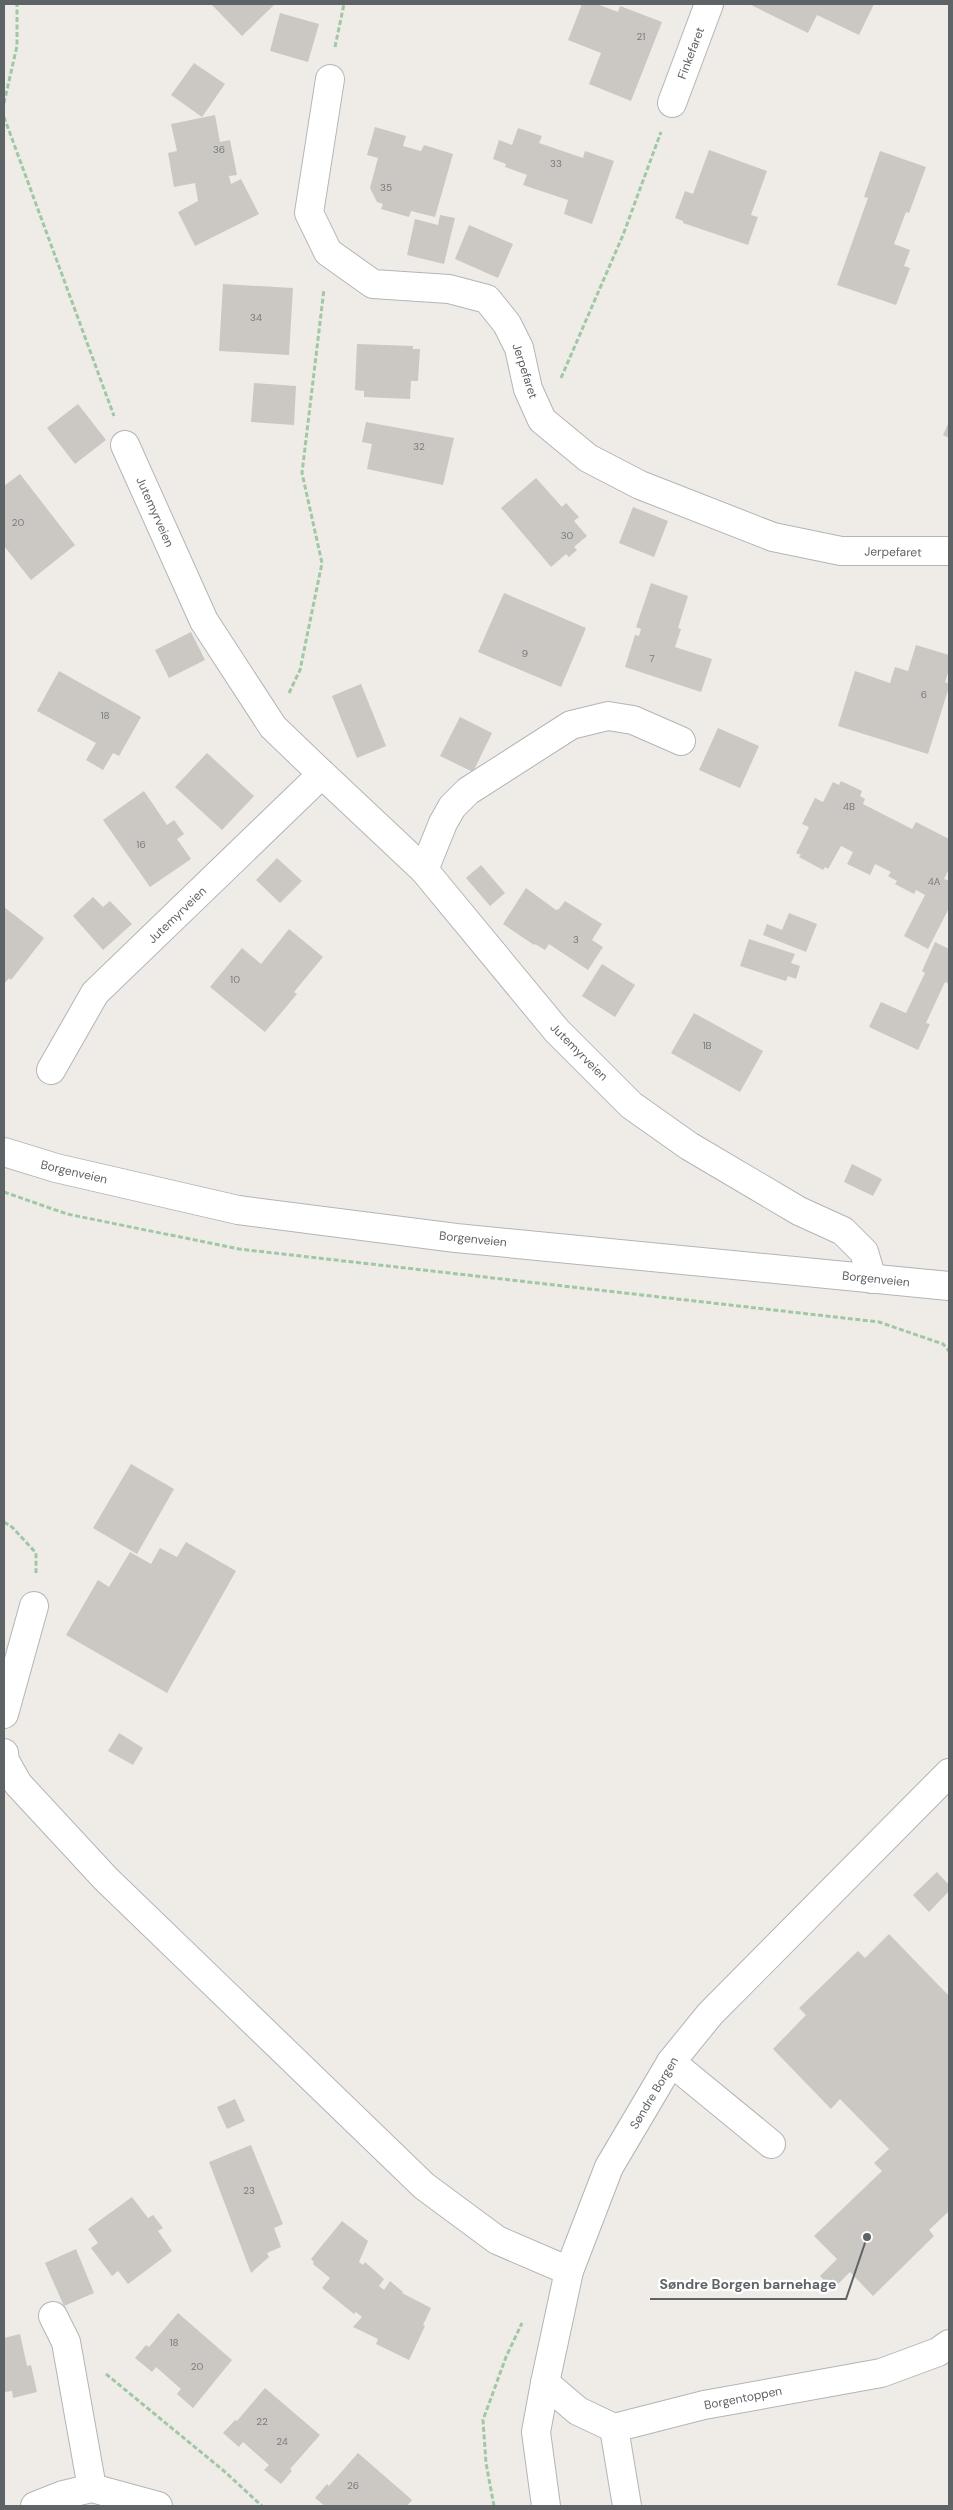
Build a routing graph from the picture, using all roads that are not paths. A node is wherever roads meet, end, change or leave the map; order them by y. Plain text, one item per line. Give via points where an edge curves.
1 (709, 4) edge
2 (330, 79) road end
3 (672, 103) road end
4 (125, 445) road end
5 (949, 551) edge
6 (681, 741) dead end
7 (322, 774) junction
8 (424, 870) junction
9 (51, 1070) dead end
10 (4, 1152) edge
11 (872, 1279) junction
12 (949, 1286) edge
13 (34, 1606) road end
14 (4, 1714) edge
15 (4, 1753) edge
16 (949, 1773) edge
17 (671, 2062) junction
18 (771, 2144) dead end
19 (569, 2271) junction
20 (53, 2316) dead end
21 (949, 2344) edge
22 (545, 2383) junction
23 (614, 2428) junction
24 (92, 2488) junction
25 (35, 2506) edge
26 (158, 2506) edge
27 (546, 2506) edge
28 (627, 2506) edge

1 - 3 street, Finkefaret
2 - 5 street, Jerpefaret via 309,214 328,252 373,284 450,289 487,300 507,324 519,348 528,389 542,420 588,458 632,481 773,537 841,551
4 - 7 street, Jutemyrveien via 204,621 273,727
6 - 8 street via 633,720 608,716 570,725 468,791 452,807 443,823
7 - 8 street, Jutemyrveien
7 - 9 street, Jutemyrveien via 95,993
8 - 11 street, Jutemyrveien via 556,1031 631,1105 722,1166 799,1211 843,1231 864,1252
10 - 11 street, Borgenveien via 56,1168 238,1210 456,1238
11 - 12 street, Borgenveien
13 - 14 street
15 - 19 street via 18,1784 106,1879 424,2186 497,2240
16 - 17 street, Søndre Borgen via 710,2014
17 - 18 street
17 - 19 street, Søndre Borgen via 609,2167
19 - 22 street, Søndre Borgen
20 - 24 street via 66,2342
21 - 23 street, Borgentoppen via 938,2352 881,2373 704,2405
22 - 23 street via 578,2411
22 - 27 street, Søndre Borgen via 536,2432
23 - 28 street
24 - 25 street
24 - 26 street

